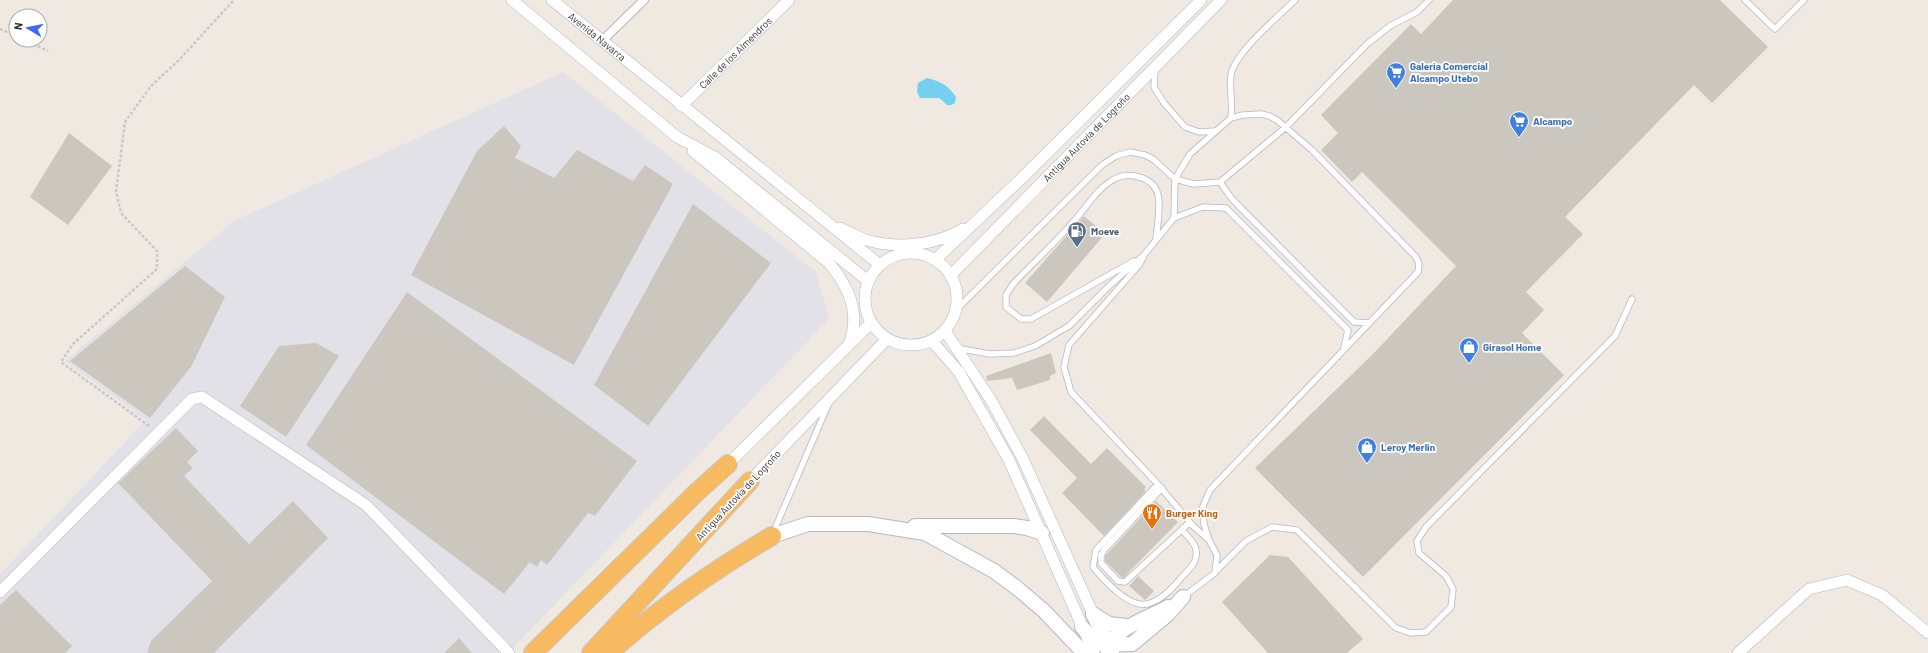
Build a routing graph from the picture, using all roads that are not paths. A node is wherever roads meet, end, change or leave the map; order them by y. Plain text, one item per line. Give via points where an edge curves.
1 (512, 0) edge
2 (552, 0) edge
3 (644, 0) edge
4 (789, 0) edge
5 (1201, 0) edge
6 (1221, 0) edge
7 (1295, 0) edge
8 (1429, 0) edge
9 (1745, 0) edge
10 (1804, 0) edge
11 (602, 41) junction
12 (1156, 67) junction
13 (681, 106) junction
14 (1231, 118) junction
15 (1286, 127) junction
16 (1216, 131) junction
17 (677, 136) junction
18 (1175, 179) junction
19 (1220, 182) junction
20 (822, 218) junction
21 (1174, 218) junction
22 (975, 221) junction
23 (1156, 240) junction
24 (1144, 255) junction
25 (935, 260) junction
26 (880, 265) junction
27 (951, 275) junction
28 (868, 281) junction
29 (1632, 299) dead end
30 (956, 310) junction
31 (871, 323) junction
32 (1369, 323) junction
33 (945, 331) junction
34 (887, 340) junction
35 (932, 341) junction
36 (849, 344) junction
37 (1344, 347) junction
38 (956, 348) junction
39 (832, 396) junction
40 (728, 464) joint
41 (750, 481) joint
42 (1160, 486) junction
43 (1190, 522) junction
44 (892, 526) junction
45 (1182, 530) junction
46 (1042, 533) junction
47 (772, 536) junction
48 (1209, 540) junction
49 (1215, 573) junction
50 (0, 592) edge
51 (1183, 597) junction
52 (1093, 614) junction
53 (1127, 626) junction
54 (1082, 627) junction
55 (1928, 633) edge
56 (1130, 649) edge
57 (1109, 650) edge
58 (509, 653) edge
59 (533, 653) edge
60 (591, 653) edge
61 (610, 653) edge
62 (1084, 653) edge
63 (1094, 653) edge
64 (1738, 653) edge

1 - 17 street
2 - 11 street, Avenida Navarra
3 - 11 street
4 - 13 street, Calle de los Almendros
5 - 22 street, Antigua Autovía de Logroño via 1022,178
6 - 12 street, Antigua Autovía de Logroño
7 - 14 lane via 1243,52 1234,66 1230,81 1233,98
8 - 15 lane via 1417,12 1390,26 1367,44
9 - 10 lane via 1775,29
11 - 13 street, Avenida Navarra
12 - 16 lane via 1154,87 1184,127 1199,132
12 - 27 street, Antigua Autovía de Logroño
13 - 20 street, Avenida Navarra
14 - 15 lane via 1261,114
14 - 16 lane
15 - 19 lane
15 - 32 lane via 1399,238 1419,264 1418,272
16 - 18 lane via 1190,154
17 - 28 street via 715,157
17 - 36 street via 829,263 841,278 850,298 855,320 854,333
18 - 19 lane via 1194,184
18 - 21 lane
18 - 30 lane via 1158,162 1145,155 1130,152 1116,156 1102,165
19 - 32 lane via 1232,200 1354,322
20 - 22 street via 865,239 886,244 909,245 936,241
20 - 26 street
21 - 23 lane
21 - 37 lane via 1202,207 1226,208 1348,330
22 - 25 street, Antigua Autovía de Logroño
23 - 24 lane
23 - 24 lane via 1159,196 1155,187 1134,175 1121,176 1110,181 1098,192 1074,221 1013,284 1006,295 1006,307 1021,319 1031,319
24 - 38 lane via 1069,326 1035,346 1002,355
24 - 42 lane via 1139,265 1069,345 1064,367 1071,392
25 - 26 street via 914,252 900,254
25 - 27 street
26 - 28 street
27 - 30 street via 957,289
28 - 31 street via 864,300
29 - 49 lane via 1615,336 1426,527 1417,541 1419,553 1446,576 1453,589 1450,607 1426,632 1411,633 1396,628 1297,530 1272,527 1246,541
30 - 33 street via 954,319
31 - 34 street
31 - 36 street
32 - 37 lane via 1360,335
33 - 35 street
33 - 38 street
34 - 35 street via 909,346
34 - 39 street, Antigua Autovía de Logroño
35 - 46 street via 959,372 1009,460
36 - 40 street
37 - 48 lane via 1210,490 1203,506 1204,524
38 - 52 street via 991,400 1023,459
39 - 41 street, Antigua Autovía de Logroño
39 - 47 lane
40 - 59 highway
41 - 60 highway, Antigua Autovía de Logroño
42 - 43 lane
42 - 45 lane via 1104,550 1101,563 1118,581 1124,582
42 - 45 lane via 1096,550 1093,567 1115,592 1132,601 1146,604 1160,599 1192,567 1196,557 1196,548
43 - 45 lane
43 - 48 lane
44 - 46 street via 1014,526
44 - 47 street via 808,524
44 - 62 street via 925,533 994,571 1044,611
46 - 54 street
47 - 61 highway via 698,581 644,622
48 - 49 lane via 1217,555
49 - 51 lane
50 - 58 street via 192,399 202,397 366,505
51 - 53 street via 1151,616
51 - 56 street
52 - 53 street via 1109,624
52 - 57 street
53 - 57 street
54 - 57 street via 1096,642
54 - 63 street
55 - 64 street via 1882,596 1847,580 1809,589
56 - 57 street

